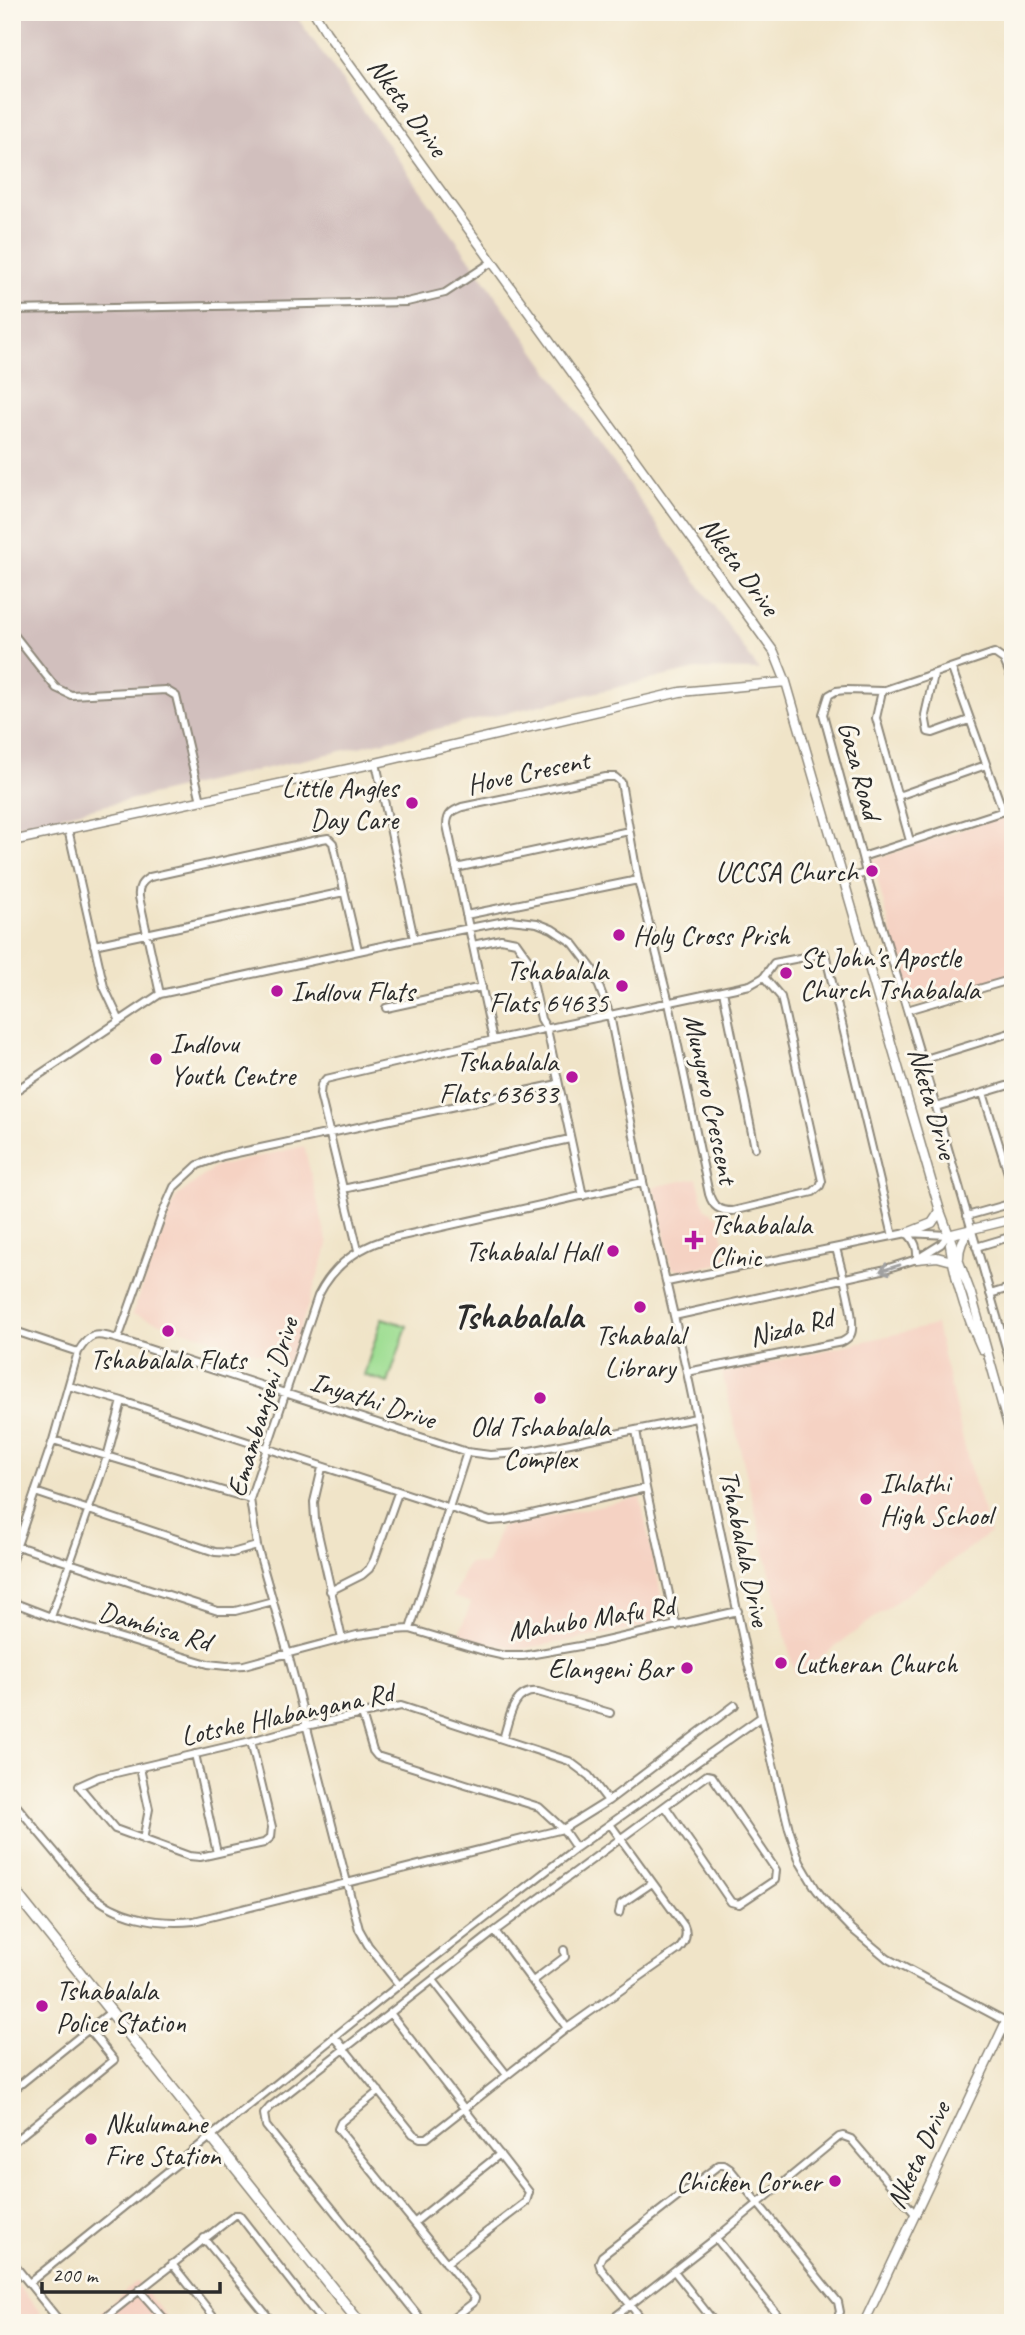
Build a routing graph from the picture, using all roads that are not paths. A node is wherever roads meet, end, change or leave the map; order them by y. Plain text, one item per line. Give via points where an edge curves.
1 (314, 12) edge
2 (492, 262) junction
3 (12, 310) edge
4 (12, 632) edge
5 (952, 669) junction
6 (934, 674) junction
7 (786, 682) junction
8 (1013, 682) edge
9 (882, 691) junction
10 (969, 720) junction
11 (376, 763) junction
12 (986, 765) junction
13 (898, 796) junction
14 (201, 801) junction
15 (1013, 808) edge
16 (1003, 811) junction
17 (68, 829) junction
18 (629, 831) junction
19 (12, 841) edge
20 (910, 841) junction
21 (862, 857) junction
22 (456, 868) junction
23 (866, 873) junction
24 (638, 880) junction
25 (844, 880) junction
26 (344, 891) junction
27 (466, 915) junction
28 (469, 927) junction
29 (148, 935) junction
30 (414, 939) junction
31 (94, 945) junction
32 (473, 945) junction
33 (358, 950) junction
34 (764, 977) junction
35 (1013, 979) edge
36 (482, 987) junction
37 (723, 991) junction
38 (160, 994) junction
39 (669, 1003) junction
40 (386, 1008) dead end
41 (907, 1010) junction
42 (610, 1015) junction
43 (119, 1019) junction
44 (547, 1029) junction
45 (1013, 1032) edge
46 (493, 1040) junction
47 (922, 1060) junction
48 (558, 1084) junction
49 (1013, 1084) edge
50 (12, 1093) edge
51 (984, 1093) junction
52 (936, 1107) junction
53 (329, 1134) junction
54 (570, 1139) junction
55 (755, 1148) dead end
56 (1013, 1153) edge
57 (1003, 1156) junction
58 (643, 1182) junction
59 (343, 1189) junction
60 (1013, 1189) edge
61 (583, 1196) junction
62 (1013, 1203) edge
63 (940, 1210) junction
64 (967, 1216) junction
65 (1013, 1219) edge
66 (971, 1229) junction
67 (907, 1233) junction
68 (948, 1235) junction
69 (893, 1236) junction
70 (1013, 1237) edge
71 (976, 1247) junction
72 (836, 1248) junction
73 (358, 1250) junction
74 (917, 1259) junction
75 (956, 1261) junction
76 (843, 1280) junction
77 (667, 1282) junction
78 (1013, 1287) edge
79 (990, 1294) junction
80 (674, 1316) junction
81 (12, 1330) edge
82 (1013, 1336) edge
83 (118, 1339) junction
84 (1003, 1339) junction
85 (78, 1352) junction
86 (687, 1372) junction
87 (1013, 1372) edge
88 (69, 1386) junction
89 (284, 1394) junction
90 (122, 1401) junction
91 (696, 1418) junction
92 (636, 1430) junction
93 (53, 1440) junction
94 (1013, 1443) edge
95 (267, 1449) junction
96 (467, 1452) junction
97 (107, 1457) junction
98 (322, 1468) junction
99 (646, 1488) junction
100 (35, 1492) junction
101 (398, 1493) junction
102 (250, 1499) junction
103 (450, 1509) junction
104 (88, 1510) junction
105 (17, 1546) junction
106 (257, 1546) junction
107 (12, 1560) edge
108 (69, 1562) junction
109 (330, 1591) junction
110 (273, 1601) junction
111 (12, 1602) edge
112 (738, 1611) junction
113 (51, 1617) junction
114 (676, 1626) junction
115 (410, 1629) junction
116 (342, 1639) junction
117 (288, 1654) junction
118 (735, 1705) dead end
119 (610, 1713) dead end
120 (362, 1714) junction
121 (761, 1717) junction
122 (306, 1726) junction
123 (503, 1739) junction
124 (251, 1741) junction
125 (195, 1754) junction
126 (139, 1768) junction
127 (12, 1800) edge
128 (608, 1801) junction
129 (665, 1806) junction
130 (610, 1824) junction
131 (563, 1829) junction
132 (619, 1839) junction
133 (143, 1840) junction
134 (576, 1848) junction
135 (217, 1853) junction
136 (652, 1883) junction
137 (349, 1884) junction
138 (12, 1888) edge
139 (619, 1913) dead end
140 (495, 1931) junction
141 (564, 1951) dead end
142 (433, 1980) junction
143 (533, 1981) junction
144 (399, 1985) junction
145 (1013, 2007) edge
146 (111, 2011) junction
147 (390, 2013) junction
148 (1009, 2023) edge
149 (567, 2028) junction
150 (89, 2029) junction
151 (334, 2036) junction
152 (345, 2049) junction
153 (507, 2075) junction
154 (12, 2091) edge
155 (379, 2091) junction
156 (464, 2108) junction
157 (210, 2136) junction
158 (12, 2143) edge
159 (500, 2154) junction
160 (757, 2204) junction
161 (916, 2215) junction
162 (415, 2222) junction
163 (204, 2238) junction
164 (716, 2238) junction
165 (12, 2262) edge
166 (446, 2263) junction
167 (172, 2264) junction
168 (674, 2271) junction
169 (29, 2283) junction
170 (139, 2290) junction
171 (630, 2304) junction
172 (61, 2323) edge
173 (98, 2323) edge
174 (168, 2323) edge
175 (219, 2323) edge
176 (273, 2323) edge
177 (323, 2323) edge
178 (360, 2323) edge
179 (424, 2323) edge
180 (447, 2323) edge
181 (607, 2323) edge
182 (645, 2323) edge
183 (715, 2323) edge
184 (784, 2323) edge
185 (835, 2323) edge
186 (864, 2323) edge

1 - 2 street, Nketa Drive
2 - 3 street via 445,293 407,302
2 - 7 street, Nketa Drive via 774,652
4 - 14 street via 65,694 166,690 176,696
5 - 6 street
5 - 8 street via 994,653 1004,660
5 - 10 street
6 - 9 street
6 - 10 street via 925,715 928,732
7 - 11 street via 680,692
7 - 25 street, Nketa Drive
9 - 13 street via 876,718
9 - 21 street, Gaza Road via 836,691 829,695 823,714
10 - 12 street
11 - 14 street
11 - 30 street
12 - 13 street
12 - 16 street
13 - 20 street
14 - 17 street
15 - 16 street
16 - 20 street
17 - 19 street
17 - 31 street
18 - 22 street
18 - 22 street, Hove Cresent via 621,782 610,776 462,807 447,817
18 - 24 street, Hove Cresent
20 - 21 street
21 - 23 street, Gaza Road
22 - 27 street, Hove Cresent
23 - 25 street
23 - 41 street, Gaza Road
24 - 27 street
24 - 39 street, Hove Cresent
25 - 63 street, Nketa Drive
26 - 29 street
26 - 29 street via 328,838 150,877 139,889
26 - 33 street
27 - 28 street, Hove Cresent
28 - 30 street, Tshabalala Drive
28 - 32 street, Hove Cresent
28 - 42 street, Tshabalala Drive via 521,920 564,935 592,968
29 - 31 street
29 - 38 street
30 - 33 street, Tshabalala Drive
31 - 43 street via 107,996
32 - 36 street, Hove Cresent
32 - 44 street via 501,939 516,942 528,959
33 - 38 street, Tshabalala Drive
34 - 37 street
34 - 39 street, Munyoro Crescent via 781,997 784,1010 822,1181 813,1192 733,1211 723,1211 712,1203
34 - 69 street via 774,963 825,953
35 - 41 street
36 - 40 street
36 - 46 street, Hove Cresent
37 - 39 street
37 - 55 street
38 - 43 street, Tshabalala Drive
39 - 42 street
41 - 47 street, Gaza Road
42 - 44 street
42 - 58 street, Tshabalala Drive
43 - 50 street, Tshabalala Drive
44 - 46 street
44 - 48 street
45 - 47 street
46 - 53 street via 326,1079 320,1094
47 - 52 street, Gaza Road
48 - 53 street
48 - 54 street
49 - 51 street
51 - 52 street
51 - 57 street
52 - 64 street, Gaza Road
53 - 59 street
53 - 83 street via 211,1159 182,1178 163,1212
54 - 59 street
54 - 61 street
56 - 57 street
57 - 60 street
58 - 61 street, Emambanjeni Drive
58 - 77 street, Tshabalala Drive
59 - 73 street
61 - 73 street, Emambanjeni Drive via 384,1240
62 - 64 street
63 - 67 street via 932,1223
63 - 68 street, Nketa Drive
64 - 66 street, Gaza Road
65 - 66 street
66 - 68 street
66 - 71 street, Gaza Road
66 - 75 street
67 - 68 street
67 - 69 street
67 - 74 street via 915,1242
68 - 74 street
68 - 75 street, Nketa Drive
69 - 72 street
70 - 71 street
71 - 79 street, Gaza Road
72 - 76 street
72 - 77 street
73 - 89 street, Emambanjeni Drive via 337,1267 318,1296
74 - 75 street
74 -> 76 street
75 - 94 street, Nketa Drive
76 - 80 street
76 - 86 street, Nizda Rd via 852,1320 851,1334 842,1342
77 - 80 street, Tshabalala Drive
78 - 79 street
79 - 84 street, Gaza Road
80 - 86 street, Tshabalala Drive
81 - 85 street
82 - 84 street
83 - 85 street, Inyathi Drive via 91,1336
83 - 89 street, Inyathi Drive
84 - 87 street, Gaza Road
85 - 88 street
86 - 91 street, Tshabalala Drive
88 - 90 street
88 - 93 street
89 - 95 street, Emambanjeni Drive
89 - 96 street, Inyathi Drive
90 - 95 street
90 - 97 street
91 - 92 street, Inyathi Drive
91 - 112 street, Tshabalala Drive
92 - 96 street, Inyathi Drive via 520,1453
92 - 99 street
93 - 97 street
93 - 100 street
95 - 98 street
95 - 102 street, Emambanjeni Drive
96 - 103 street
97 - 102 street
97 - 104 street
98 - 101 street
98 - 109 street via 314,1511
99 - 103 street via 505,1520 490,1521
99 - 114 street
100 - 104 street
100 - 105 street
101 - 103 street
101 - 109 street via 369,1569
102 - 106 street, Emambanjeni Drive
103 - 115 street
104 - 106 street via 215,1552
104 - 108 street
105 - 107 street
105 - 108 street
106 - 110 street, Emambanjeni Drive
108 - 110 street via 218,1611
108 - 113 street
109 - 116 street
110 - 117 street, Emambanjeni Drive
111 - 113 street, Dambisa Rd
112 - 114 street, Mahubo Mafu Rd
112 - 121 street, Tshabalala Drive
113 - 117 street, Dambisa Rd via 219,1666
114 - 115 street, Mahubo Mafu Rd via 513,1656
115 - 116 street, Mahubo Mafu Rd
116 - 117 street, Mahubo Mafu Rd
117 - 122 street, Emambanjeni Drive
118 - 128 street
119 - 123 street via 529,1692 513,1706
120 - 122 street, Lotshe Hlabangana Rd
120 - 123 street, Lotshe Hlabangana Rd via 405,1707
120 - 131 street via 377,1756 533,1804
121 - 130 street
121 - 148 street, Tshabalala Drive via 795,1848 816,1889 852,1929 888,1959
122 - 124 street, Lotshe Hlabangana Rd
122 - 137 street, Emambanjeni Drive
123 - 128 street, Lotshe Hlabangana Rd via 569,1761 589,1776
124 - 125 street, Lotshe Hlabangana Rd
124 - 135 street via 271,1837 264,1843
125 - 126 street, Lotshe Hlabangana Rd
125 - 135 street
126 - 133 street via 149,1809
126 - 133 street, Lotshe Hlabangana Rd via 79,1786 115,1829
127 - 137 street via 87,1891 139,1918 194,1921
128 - 131 street
129 - 129 street via 732,1902 739,1904 775,1880 776,1870 712,1776 707,1775
129 - 132 street
130 - 132 street
130 - 134 street
131 - 134 street
131 - 137 street
132 - 136 street
132 - 140 street
133 - 135 street via 195,1857
134 - 144 street
136 - 139 street via 621,1904
136 - 149 street via 684,1926 684,1943
137 - 144 street, Emambanjeni Drive via 359,1929
138 - 146 main road
140 - 142 street
140 - 143 street
141 - 143 street via 565,1957
142 - 147 street
142 - 153 street
143 - 149 street
144 - 151 street
145 - 148 street, Nketa Drive
146 - 150 street
146 - 157 main road
147 - 152 street
147 - 156 street
148 - 161 street, Nketa Drive
149 - 153 street
150 - 154 street
150 - 158 street via 114,2060
151 - 152 street
151 - 157 street
152 - 155 street
152 - 179 street via 270,2107 264,2123
153 - 156 street
155 - 156 street via 420,2138 433,2134
155 - 162 street via 338,2129
156 - 159 street
157 - 169 street
157 - 178 main road
159 - 162 street
159 - 166 street via 528,2189 528,2199
160 - 161 street via 843,2136 851,2139
160 - 164 street
160 - 171 street via 730,2169 719,2165 604,2253 601,2269
160 - 185 street via 838,2302
161 - 186 street, Nketa Drive
162 - 166 street
163 - 167 street
163 - 176 street
163 - 177 street via 239,2215
164 - 168 street
164 - 184 street
165 - 169 street
166 - 180 street via 475,2301
167 - 170 street
167 - 175 street
168 - 171 street
168 - 183 street
169 - 172 street
170 - 173 street
170 - 174 street
171 - 181 street
171 - 182 street

